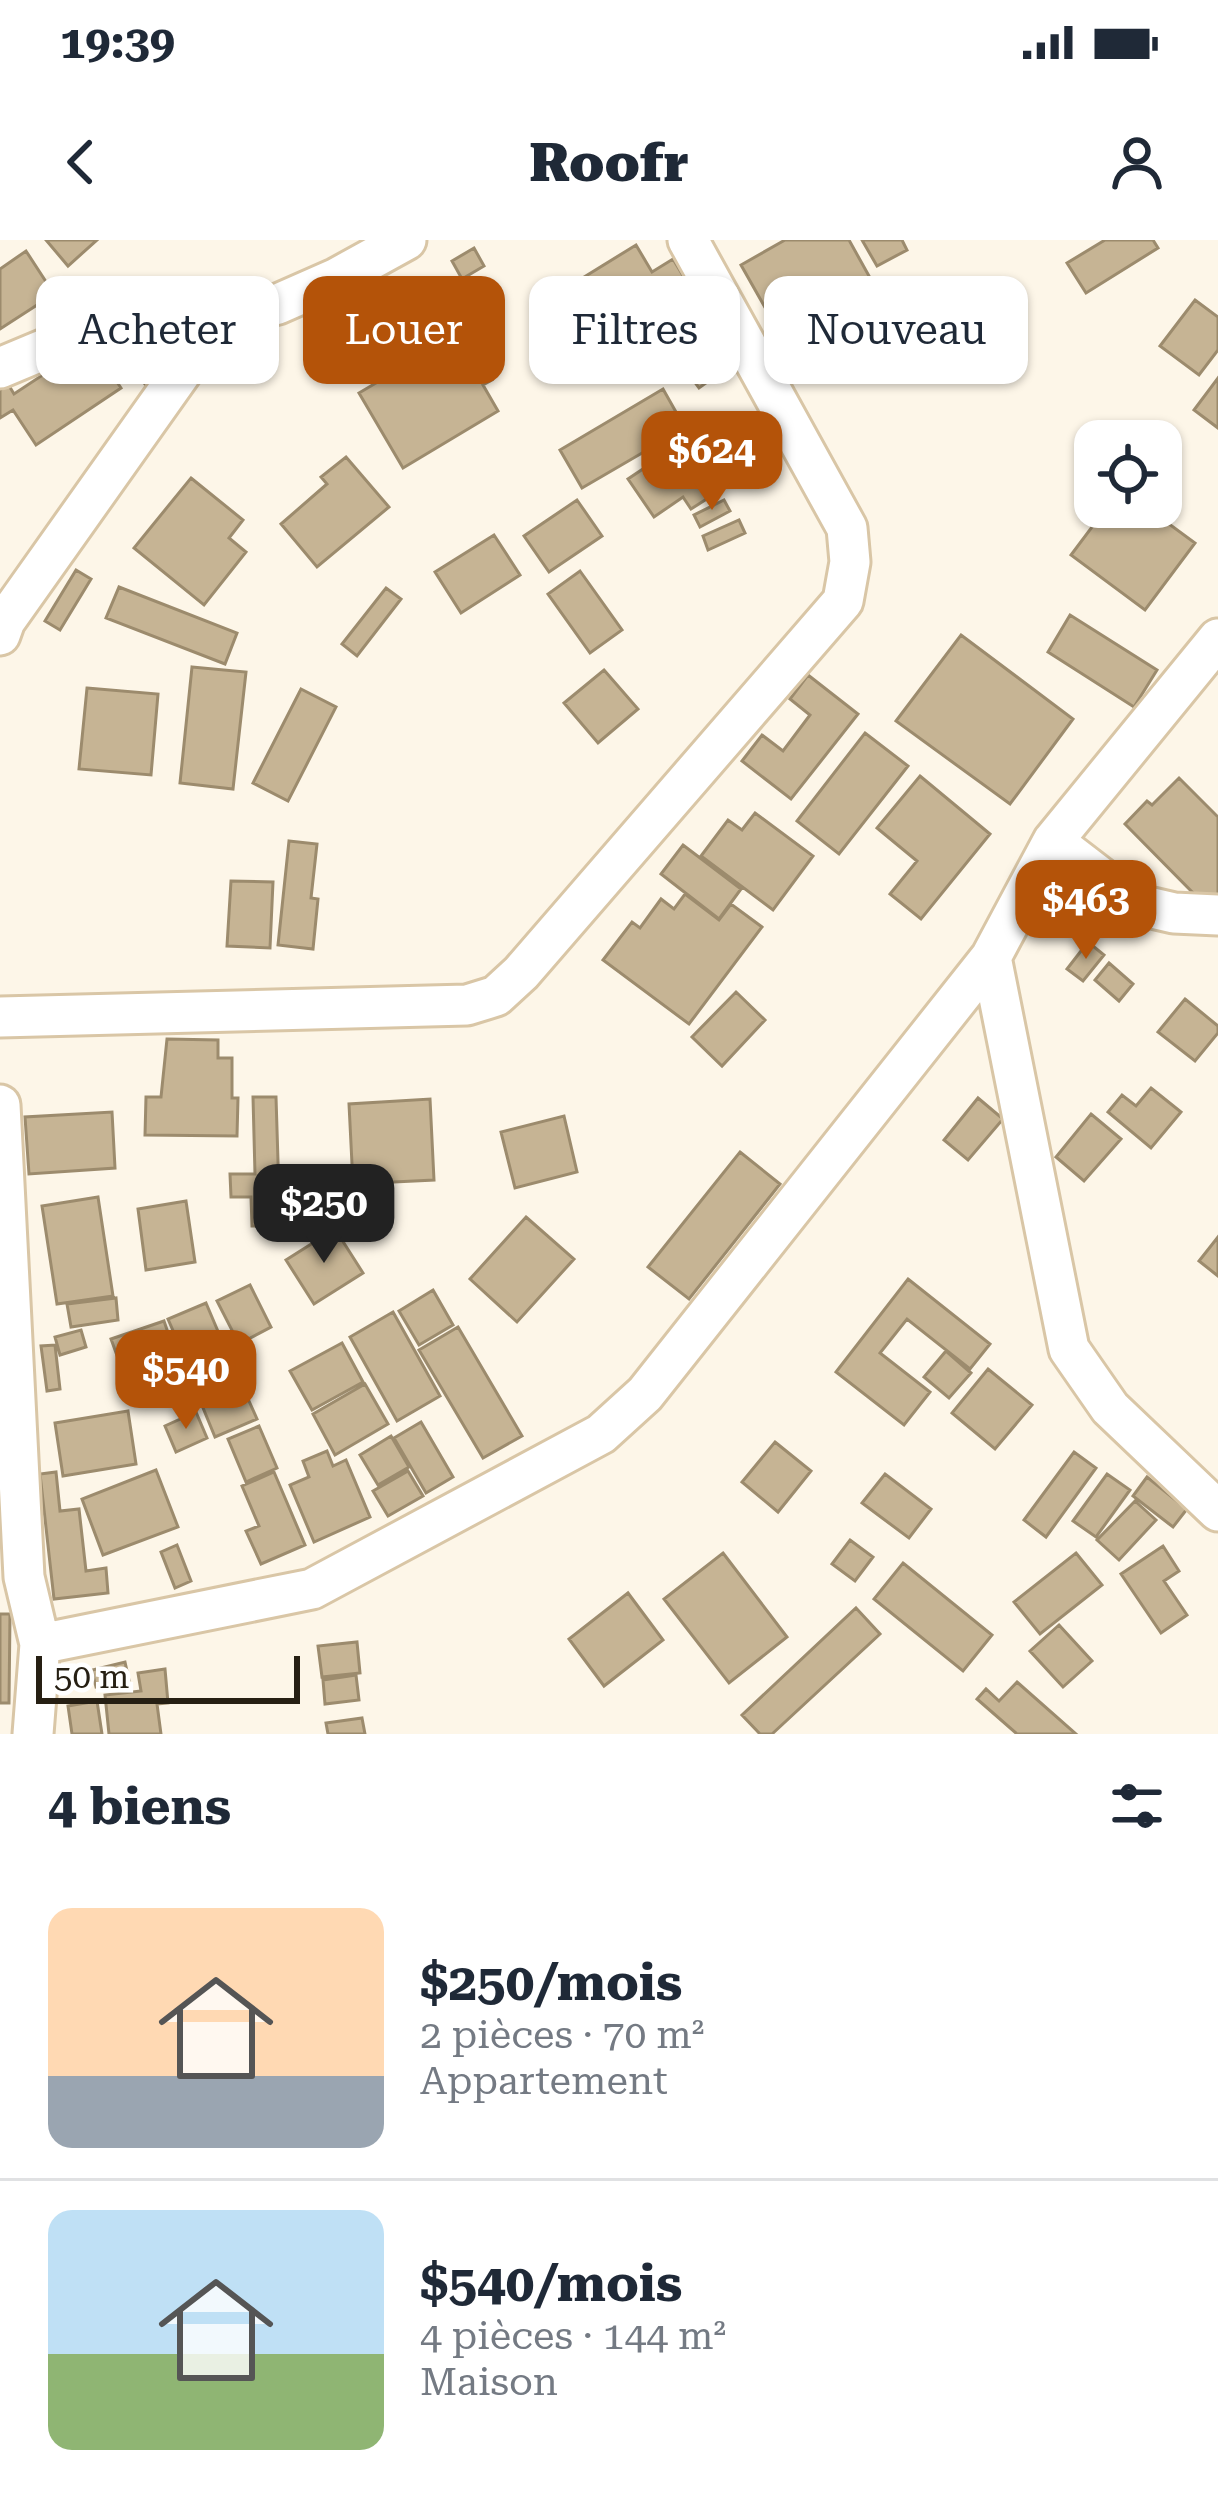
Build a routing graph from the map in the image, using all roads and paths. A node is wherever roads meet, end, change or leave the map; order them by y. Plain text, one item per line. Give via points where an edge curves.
1 (406, 240) edge
2 (688, 240) edge
3 (279, 304) edge
4 (36, 353) edge
5 (0, 368) edge
6 (173, 384) edge
7 (0, 635) edge
8 (1218, 639) edge
9 (1053, 842) junction
10 (1218, 915) edge
11 (992, 957) junction
12 (0, 1017) edge
13 (0, 1105) edge
14 (1218, 1511) edge
15 (12, 1577) edge
16 (40, 1644) junction
17 (33, 1734) edge

1 - 3 street
2 - 12 street via 847,528 843,601 520,973 496,996 467,1005
4 - 5 street
6 - 7 street
8 - 9 street
9 - 10 street via 1135,904
9 - 11 street
11 - 14 street via 1070,1349 1110,1408
11 - 16 street via 645,1394 601,1434 312,1589
13 - 15 street
15 - 16 street
16 - 17 street

